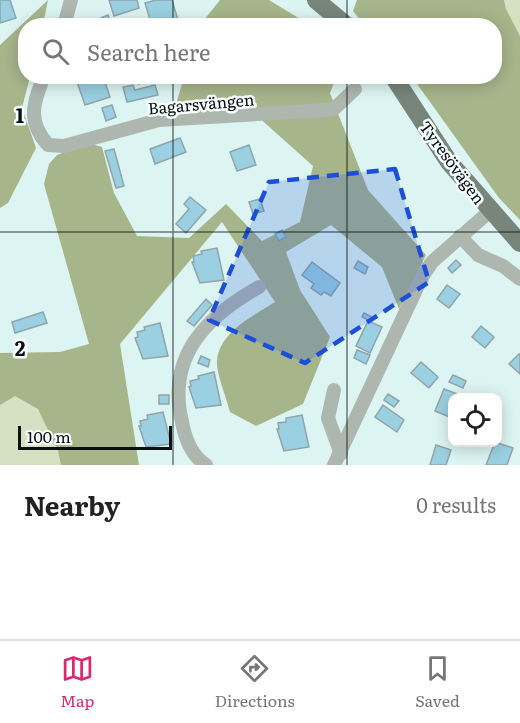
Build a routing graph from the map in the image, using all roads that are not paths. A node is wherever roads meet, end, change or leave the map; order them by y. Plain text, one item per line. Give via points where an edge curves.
1 (71, 0) edge
2 (316, 0) edge
3 (66, 18) edge
4 (337, 18) edge
5 (41, 84) edge
6 (398, 84) edge
7 (355, 89) dead end
8 (489, 211) junction
9 (460, 236) junction
10 (520, 243) edge
11 (520, 279) edge
12 (259, 287) dead end
13 (334, 390) dead end
14 (338, 460) edge
15 (206, 465) edge

1 - 3 street
2 - 4 main road
5 - 7 street, Bagarsvängen via 32,111 48,145 64,146 159,120 327,110 335,108
6 - 8 main road, Tyresövägen via 449,162
8 - 9 street
8 - 10 main road, Tyresövägen
9 - 11 street via 478,255
9 - 14 street via 422,277
12 - 15 street via 232,302 202,330 192,342 183,368 178,405 183,427 195,455
13 - 14 street via 328,418

